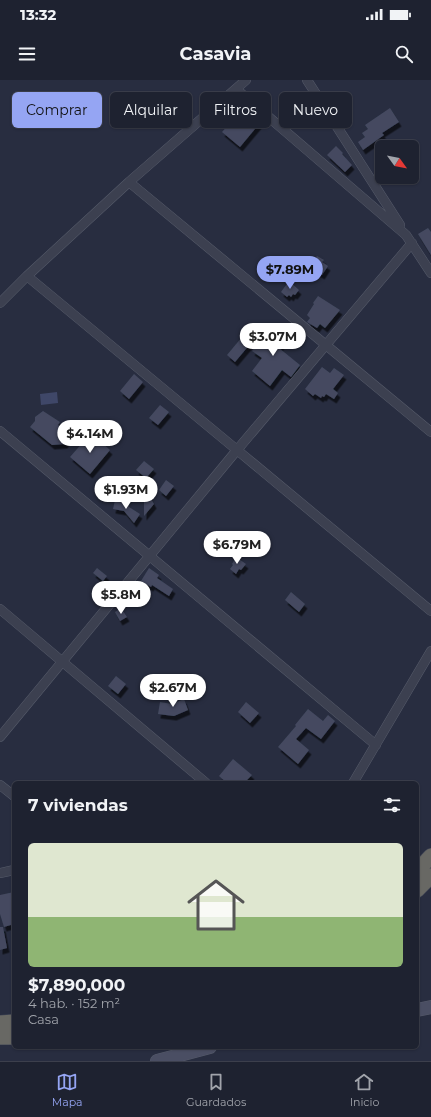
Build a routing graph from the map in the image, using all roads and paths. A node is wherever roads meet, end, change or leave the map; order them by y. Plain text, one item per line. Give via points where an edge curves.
1 (246, 80) edge
2 (307, 80) edge
3 (236, 89) junction
4 (129, 182) junction
5 (409, 239) junction
6 (431, 272) edge
7 (27, 276) junction
8 (0, 303) edge
9 (326, 345) junction
10 (0, 431) edge
11 (431, 432) edge
12 (237, 450) junction
13 (149, 557) junction
14 (0, 609) edge
15 (431, 611) edge
16 (431, 651) edge
17 (62, 662) junction
18 (0, 737) edge
19 (376, 745) junction
20 (204, 781) edge
21 (354, 781) edge
22 (0, 785) edge
23 (12, 794) edge
24 (431, 856) edge
25 (419, 869) edge
26 (12, 870) edge
27 (0, 873) edge
28 (431, 876) edge
29 (419, 888) edge
30 (431, 1007) edge
31 (419, 1010) edge
32 (12, 1022) edge
33 (0, 1023) edge
34 (0, 1037) edge
35 (12, 1037) edge
36 (202, 1049) edge
37 (157, 1061) edge

1 - 3 street
2 - 5 street
3 - 4 street
3 - 5 street
4 - 7 street
4 - 9 street
5 - 6 street
5 - 9 street
7 - 8 street
7 - 12 street
9 - 11 street
9 - 12 street
10 - 13 street
12 - 13 street
12 - 15 street
13 - 17 street
13 - 19 street
14 - 17 street
16 - 19 street
17 - 18 street
17 - 20 street
19 - 21 street
22 - 23 street
24 - 25 highway
26 - 27 street
28 - 29 highway
30 - 31 main road
32 - 33 highway
34 - 35 highway
36 - 37 main road

